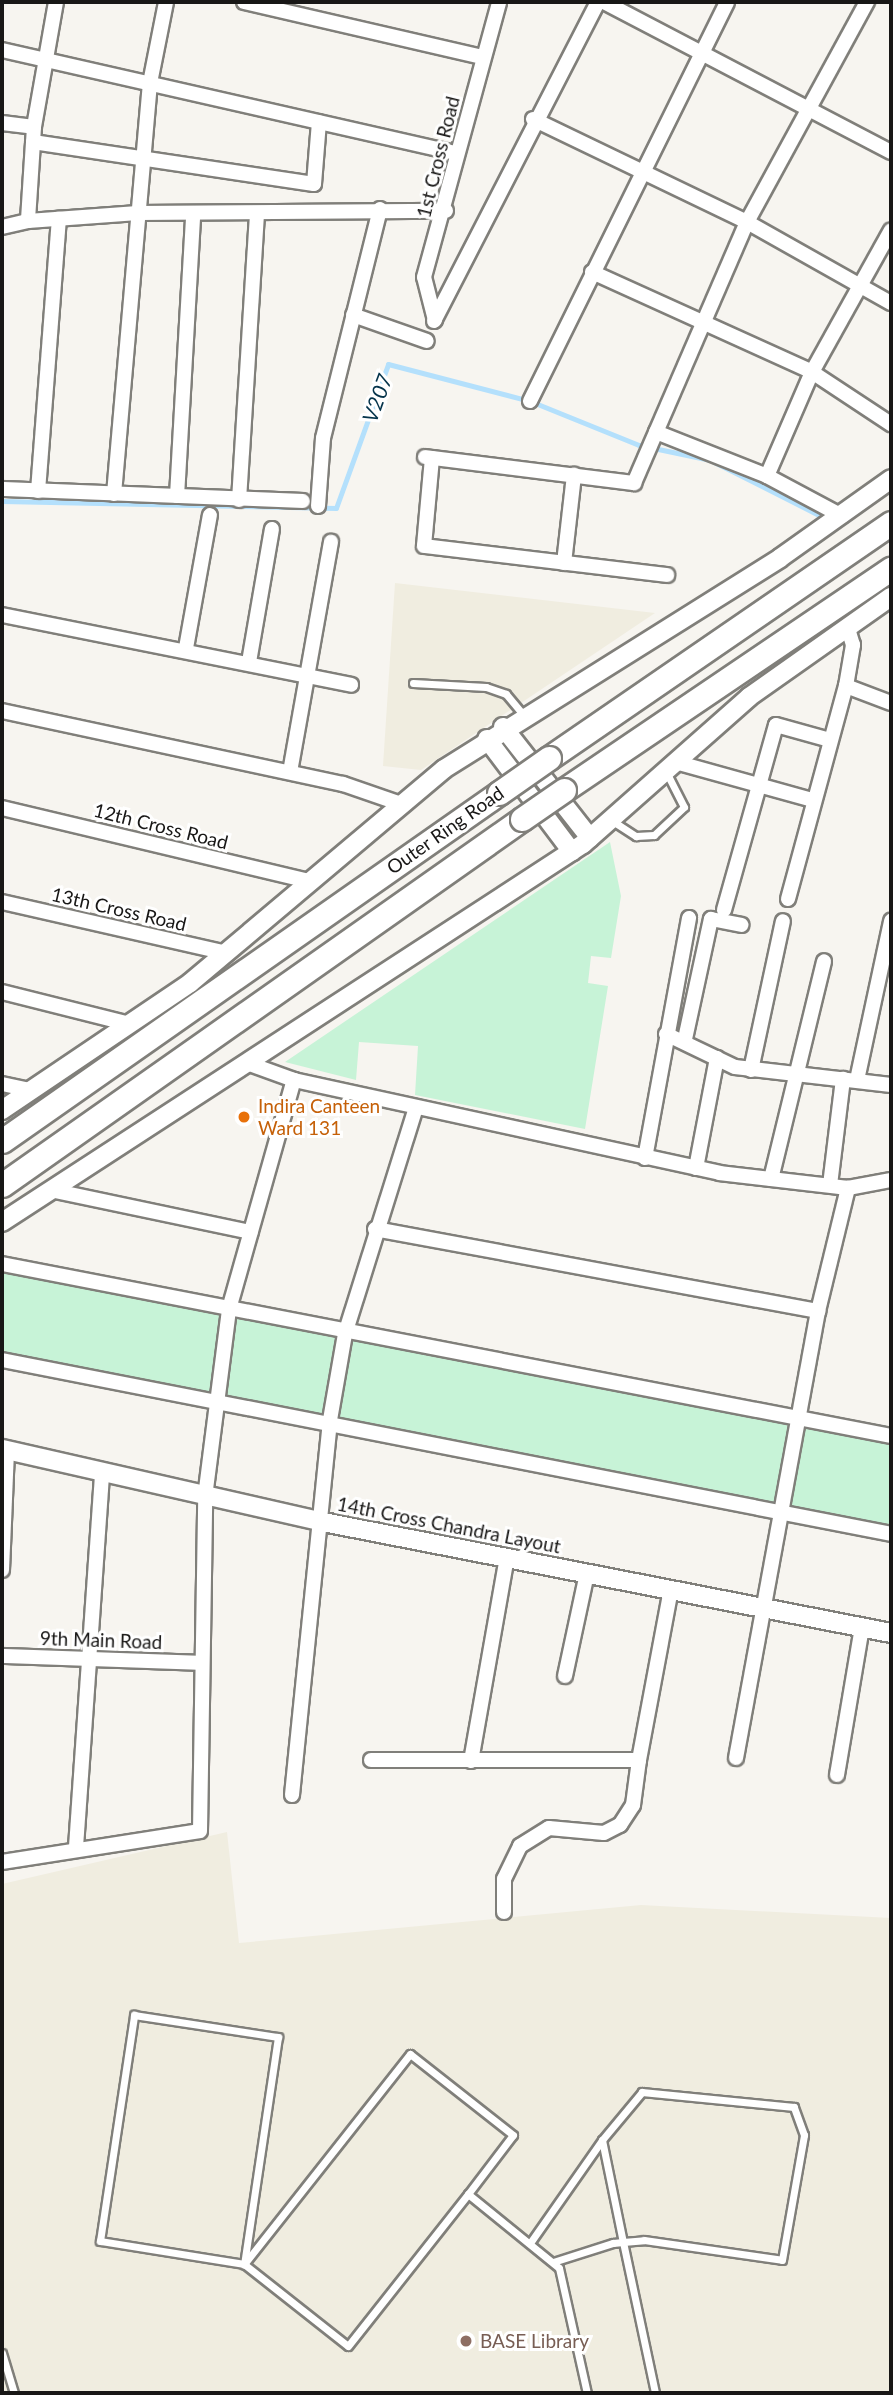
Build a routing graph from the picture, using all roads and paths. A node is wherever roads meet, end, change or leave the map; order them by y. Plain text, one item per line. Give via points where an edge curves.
1 (56, 2) edge
2 (166, 2) edge
3 (244, 2) edge
4 (499, 2) edge
5 (598, 2) edge
6 (604, 2) edge
7 (727, 2) edge
8 (867, 2) edge
9 (2, 50) edge
10 (702, 51) junction
11 (483, 57) junction
12 (46, 60) junction
13 (150, 83) junction
14 (812, 108) junction
15 (533, 120) junction
16 (319, 122) junction
17 (2, 123) edge
18 (34, 127) junction
19 (33, 142) junction
20 (891, 152) edge
21 (456, 153) junction
22 (143, 161) junction
23 (640, 172) junction
24 (380, 209) junction
25 (446, 211) junction
26 (138, 214) junction
27 (194, 215) junction
28 (257, 216) junction
29 (59, 219) junction
30 (28, 221) junction
31 (747, 222) junction
32 (2, 227) edge
33 (891, 229) edge
34 (592, 272) junction
35 (858, 284) junction
36 (891, 303) edge
37 (353, 314) junction
38 (704, 323) junction
39 (427, 341) dead end
40 (813, 372) junction
41 (530, 401) dead end
42 (891, 424) edge
43 (655, 435) junction
44 (575, 475) junction
45 (767, 476) junction
46 (891, 479) edge
47 (2, 489) edge
48 (38, 491) junction
49 (114, 494) junction
50 (177, 496) junction
51 (239, 500) junction
52 (303, 501) dead end
53 (318, 506) dead end
54 (210, 515) dead end
55 (836, 521) junction
56 (891, 523) edge
57 (272, 529) dead end
58 (331, 542) dead end
59 (564, 563) junction
60 (891, 569) edge
61 (667, 575) dead end
62 (891, 597) edge
63 (2, 615) edge
64 (848, 629) junction
65 (186, 648) junction
66 (249, 662) junction
67 (307, 675) junction
68 (413, 683) dead end
69 (351, 685) dead end
70 (846, 686) junction
71 (891, 703) edge
72 (2, 711) edge
73 (523, 714) junction
74 (503, 727) junction
75 (487, 739) junction
76 (830, 740) junction
77 (673, 768) junction
78 (290, 772) junction
79 (760, 787) junction
80 (812, 800) junction
81 (401, 804) junction
82 (2, 808) edge
83 (611, 820) junction
84 (590, 838) junction
85 (572, 852) junction
86 (312, 882) junction
87 (788, 899) dead end
88 (2, 902) edge
89 (724, 910) dead end
90 (689, 918) dead end
91 (783, 921) dead end
92 (891, 921) edge
93 (741, 925) dead end
94 (227, 953) junction
95 (824, 961) dead end
96 (889, 961) edge
97 (2, 992) edge
98 (129, 1024) junction
99 (666, 1034) junction
100 (685, 1039) junction
101 (718, 1058) junction
102 (247, 1063) junction
103 (751, 1070) junction
104 (793, 1075) junction
105 (294, 1080) junction
106 (850, 1080) junction
107 (2, 1084) edge
108 (891, 1085) edge
109 (31, 1090) junction
110 (2, 1110) edge
111 (415, 1111) junction
112 (2, 1140) edge
113 (645, 1158) junction
114 (696, 1168) junction
115 (771, 1179) junction
116 (891, 1180) edge
117 (2, 1185) edge
118 (830, 1185) junction
119 (848, 1188) junction
120 (51, 1190) junction
121 (2, 1222) edge
122 (374, 1229) junction
123 (251, 1232) junction
124 (2, 1264) edge
125 (229, 1309) junction
126 (818, 1311) junction
127 (345, 1334) junction
128 (2, 1360) edge
129 (219, 1403) junction
130 (802, 1419) junction
131 (330, 1420) junction
132 (891, 1436) edge
133 (5, 1450) edge
134 (102, 1473) junction
135 (205, 1497) junction
136 (784, 1510) junction
137 (318, 1521) junction
138 (891, 1534) edge
139 (507, 1557) junction
140 (2, 1570) edge
141 (587, 1573) junction
142 (671, 1589) junction
143 (766, 1607) junction
144 (862, 1627) junction
145 (891, 1633) edge
146 (2, 1656) edge
147 (86, 1659) junction
148 (198, 1663) junction
149 (565, 1676) dead end
150 (736, 1758) dead end
151 (371, 1760) dead end
152 (639, 1760) junction
153 (471, 1761) junction
154 (837, 1775) dead end
155 (292, 1795) dead end
156 (76, 1847) junction
157 (2, 1861) edge
158 (504, 1912) dead end
159 (601, 2140) junction
160 (468, 2193) junction
161 (623, 2242) junction
162 (530, 2243) junction
163 (553, 2262) junction
164 (244, 2263) junction
165 (2, 2353) edge
166 (14, 2393) edge
167 (587, 2393) edge
168 (655, 2393) edge

1 - 12 street
2 - 13 street
3 - 11 street
4 - 11 street, 1st Cross Road
5 - 15 street
6 - 10 street
7 - 10 street
8 - 14 street
9 - 12 street
10 - 14 street
10 - 23 street
11 - 21 street, 1st Cross Road
12 - 13 street
12 - 18 street
13 - 16 street
13 - 22 street
14 - 20 street
14 - 31 street
15 - 23 street
15 - 25 street, 1st Cross Road via 435,321 424,277
16 - 21 street
16 - 22 street via 314,184
17 - 18 street
18 - 19 street
19 - 22 street
19 - 30 street
21 - 25 street, 1st Cross Road
22 - 26 street
23 - 31 street
23 - 34 street
24 - 25 street
24 - 28 street
24 - 37 street
26 - 27 street
26 - 29 street
26 - 49 street
27 - 28 street
27 - 50 street
28 - 51 street
29 - 30 street
29 - 48 street
30 - 32 street
31 - 35 street
31 - 38 street
33 - 35 street
34 - 38 street
34 - 41 street
35 - 36 street
35 - 40 street
37 - 39 street
37 - 53 street via 323,438
38 - 40 street
38 - 43 street
40 - 42 street
40 - 45 street
43 - 44 street via 634,483
43 - 45 street
44 - 59 street
44 - 59 street via 428,458 424,545
45 - 55 street
46 - 55 street
47 - 48 street
48 - 49 street
49 - 50 street
50 - 51 street
51 - 52 street
54 - 65 street
55 - 73 street
56 - 112 highway, Outer Ring Road, bridge
57 - 66 street
58 - 67 street
59 - 61 street
60 - 117 highway, Outer Ring Road, bridge via 564,790
62 - 64 street
63 - 65 street
64 - 70 street via 853,645
64 - 77 street via 749,697
65 - 66 street
66 - 67 street
67 - 69 street
67 - 78 street
68 - 73 lane via 486,687 506,694
70 - 71 street
70 - 76 street
72 - 78 street
73 - 74 street
74 - 75 street
74 - 84 street
75 - 81 street
75 - 85 street
76 - 79 street via 776,726
76 - 80 street
77 - 79 street
77 - 83 street
77 - 83 lane via 684,807 654,835 636,836
78 - 81 street
79 - 80 street
79 - 89 street
80 - 87 street
81 - 86 street
82 - 86 street, 12th Cross Road
83 - 84 street
84 - 85 street
85 - 102 street
86 - 94 street
88 - 94 street, 13th Cross Road
90 - 99 street
91 - 103 street
92 - 96 street
93 - 100 street via 711,919
94 - 98 street
95 - 104 street
96 - 106 street
97 - 98 street
98 - 109 street
99 - 100 street
99 - 113 street
100 - 101 street
101 - 103 street
101 - 114 street
102 - 105 street
102 - 120 street
103 - 104 street
104 - 106 street
104 - 115 street
105 - 111 street
105 - 123 street
106 - 108 street
106 - 118 street
107 - 109 street
109 - 110 street
111 - 113 street
111 - 122 street
113 - 114 street
114 - 115 street
115 - 118 street
116 - 119 street
118 - 119 street
119 - 126 street
120 - 121 street
120 - 123 street
122 - 126 street
122 - 127 street
123 - 125 street
124 - 125 street
125 - 127 street
125 - 129 street
126 - 130 street
127 - 130 street
127 - 131 street
128 - 129 street
129 - 131 street
129 - 135 street
130 - 132 street
130 - 136 street
131 - 136 street
131 - 137 street
133 - 134 street, 14th Cross Chandra Layout
133 - 140 street
134 - 135 street, 14th Cross Chandra Layout
134 - 147 street
135 - 137 street, 14th Cross Chandra Layout
135 - 148 street
136 - 138 street
136 - 143 street
137 - 139 street, 14th Cross Chandra Layout
137 - 155 street
139 - 141 street, 14th Cross Chandra Layout
139 - 153 street
141 - 142 street, 14th Cross Chandra Layout
141 - 149 street
142 - 143 street, 14th Cross Chandra Layout
142 - 152 street
143 - 144 street, 14th Cross Chandra Layout
143 - 150 street
144 - 145 street, 14th Cross Chandra Layout
144 - 154 street
146 - 147 street, 9th Main Road
147 - 148 street, 9th Main Road
147 - 156 street
148 - 156 street via 200,1831
151 - 153 street
152 - 153 street
152 - 158 street via 633,1805 620,1825 604,1833 549,1828 520,1846 504,1879
156 - 157 street
159 - 161 lane
159 - 161 lane via 642,2092 794,2107 804,2135 782,2260
159 - 162 lane
160 - 162 lane
160 - 164 lane via 348,2346
160 - 164 lane via 513,2136 410,2054
161 - 163 lane
161 - 168 lane
162 - 163 lane
163 - 167 lane via 559,2268
164 - 164 lane via 100,2241 134,2015 278,2036
165 - 166 lane

